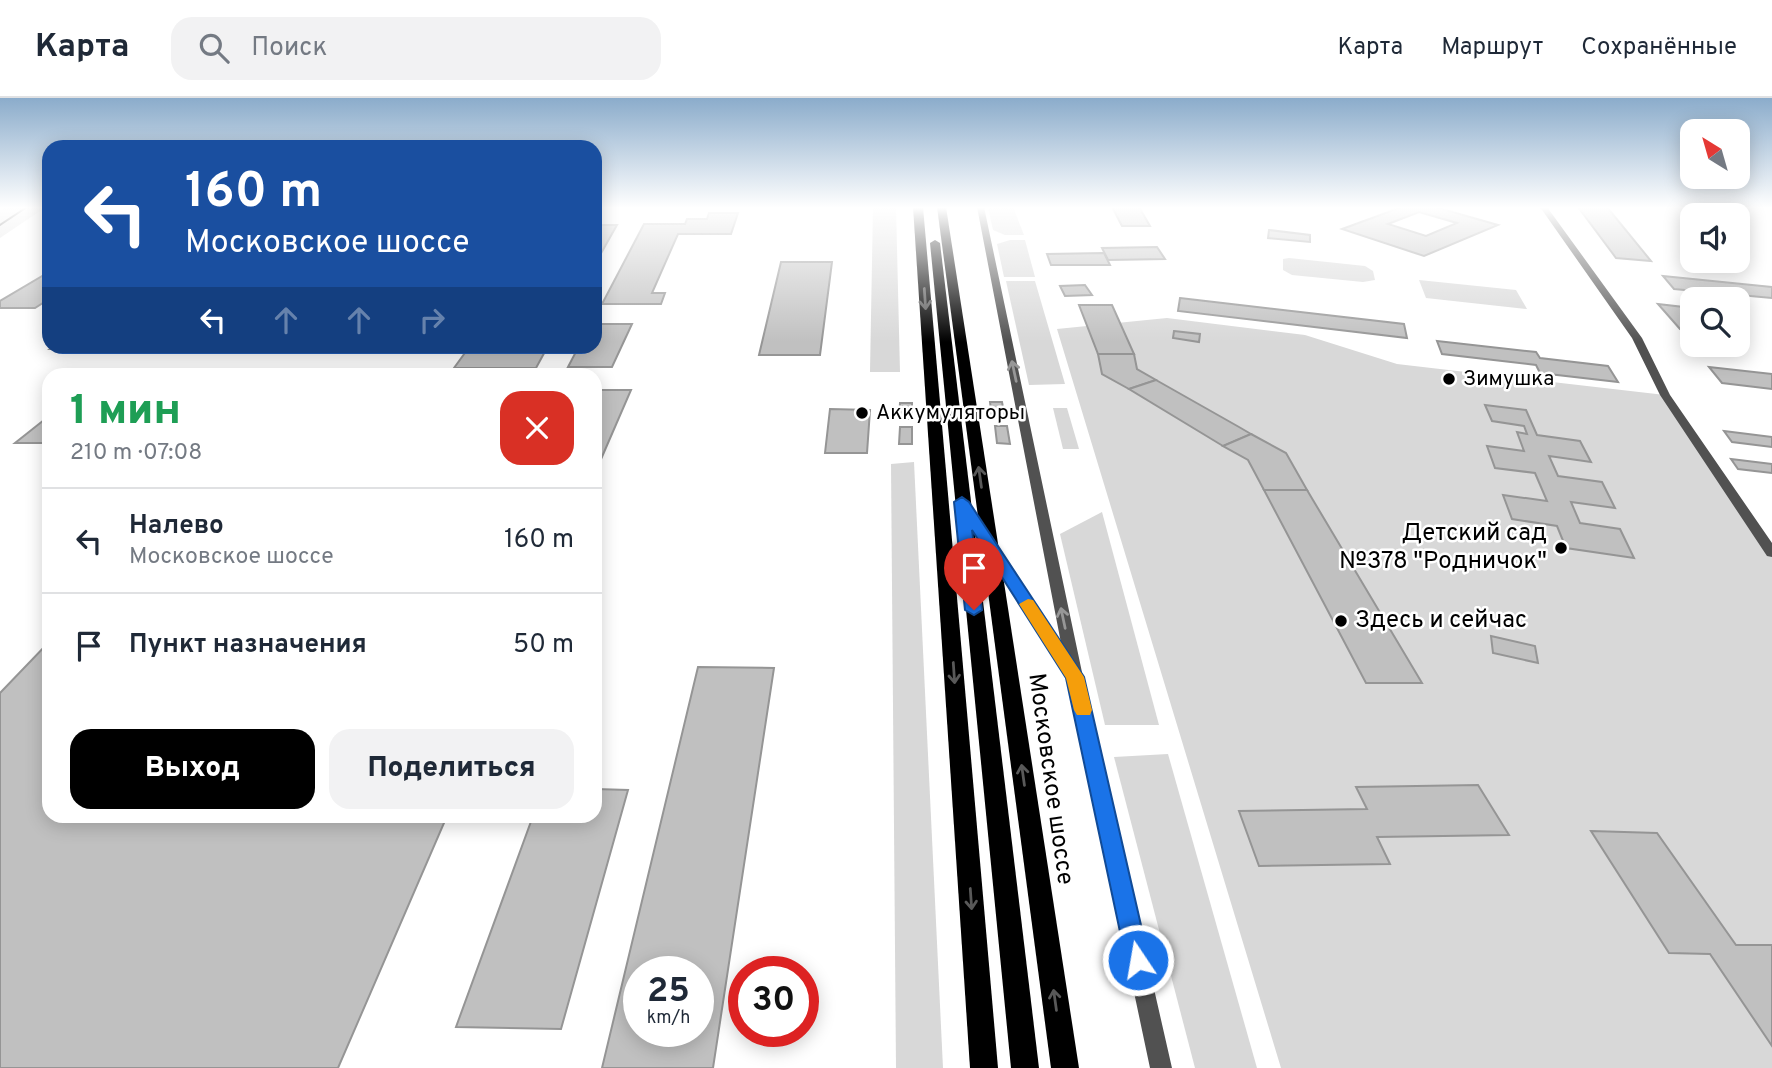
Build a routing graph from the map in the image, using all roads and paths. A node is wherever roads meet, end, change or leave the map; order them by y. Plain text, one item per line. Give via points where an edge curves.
1 (921, 252) edge
2 (936, 252) edge
3 (948, 252) edge
4 (989, 252) edge
5 (1575, 252) edge
6 (962, 502) junction
7 (990, 546) junction
8 (1772, 553) edge
9 (1075, 677) junction
10 (984, 1068) edge
11 (1025, 1068) edge
12 (1065, 1068) edge
13 (1161, 1068) edge

1 -> 10 main road
2 - 6 main road
7 -> 3 main road, Московское шоссе
9 -> 4 street
5 - 8 street via 1637,338 1665,395
6 - 7 street
6 - 11 main road
7 - 9 street
12 -> 7 main road, Московское шоссе
9 - 13 street

